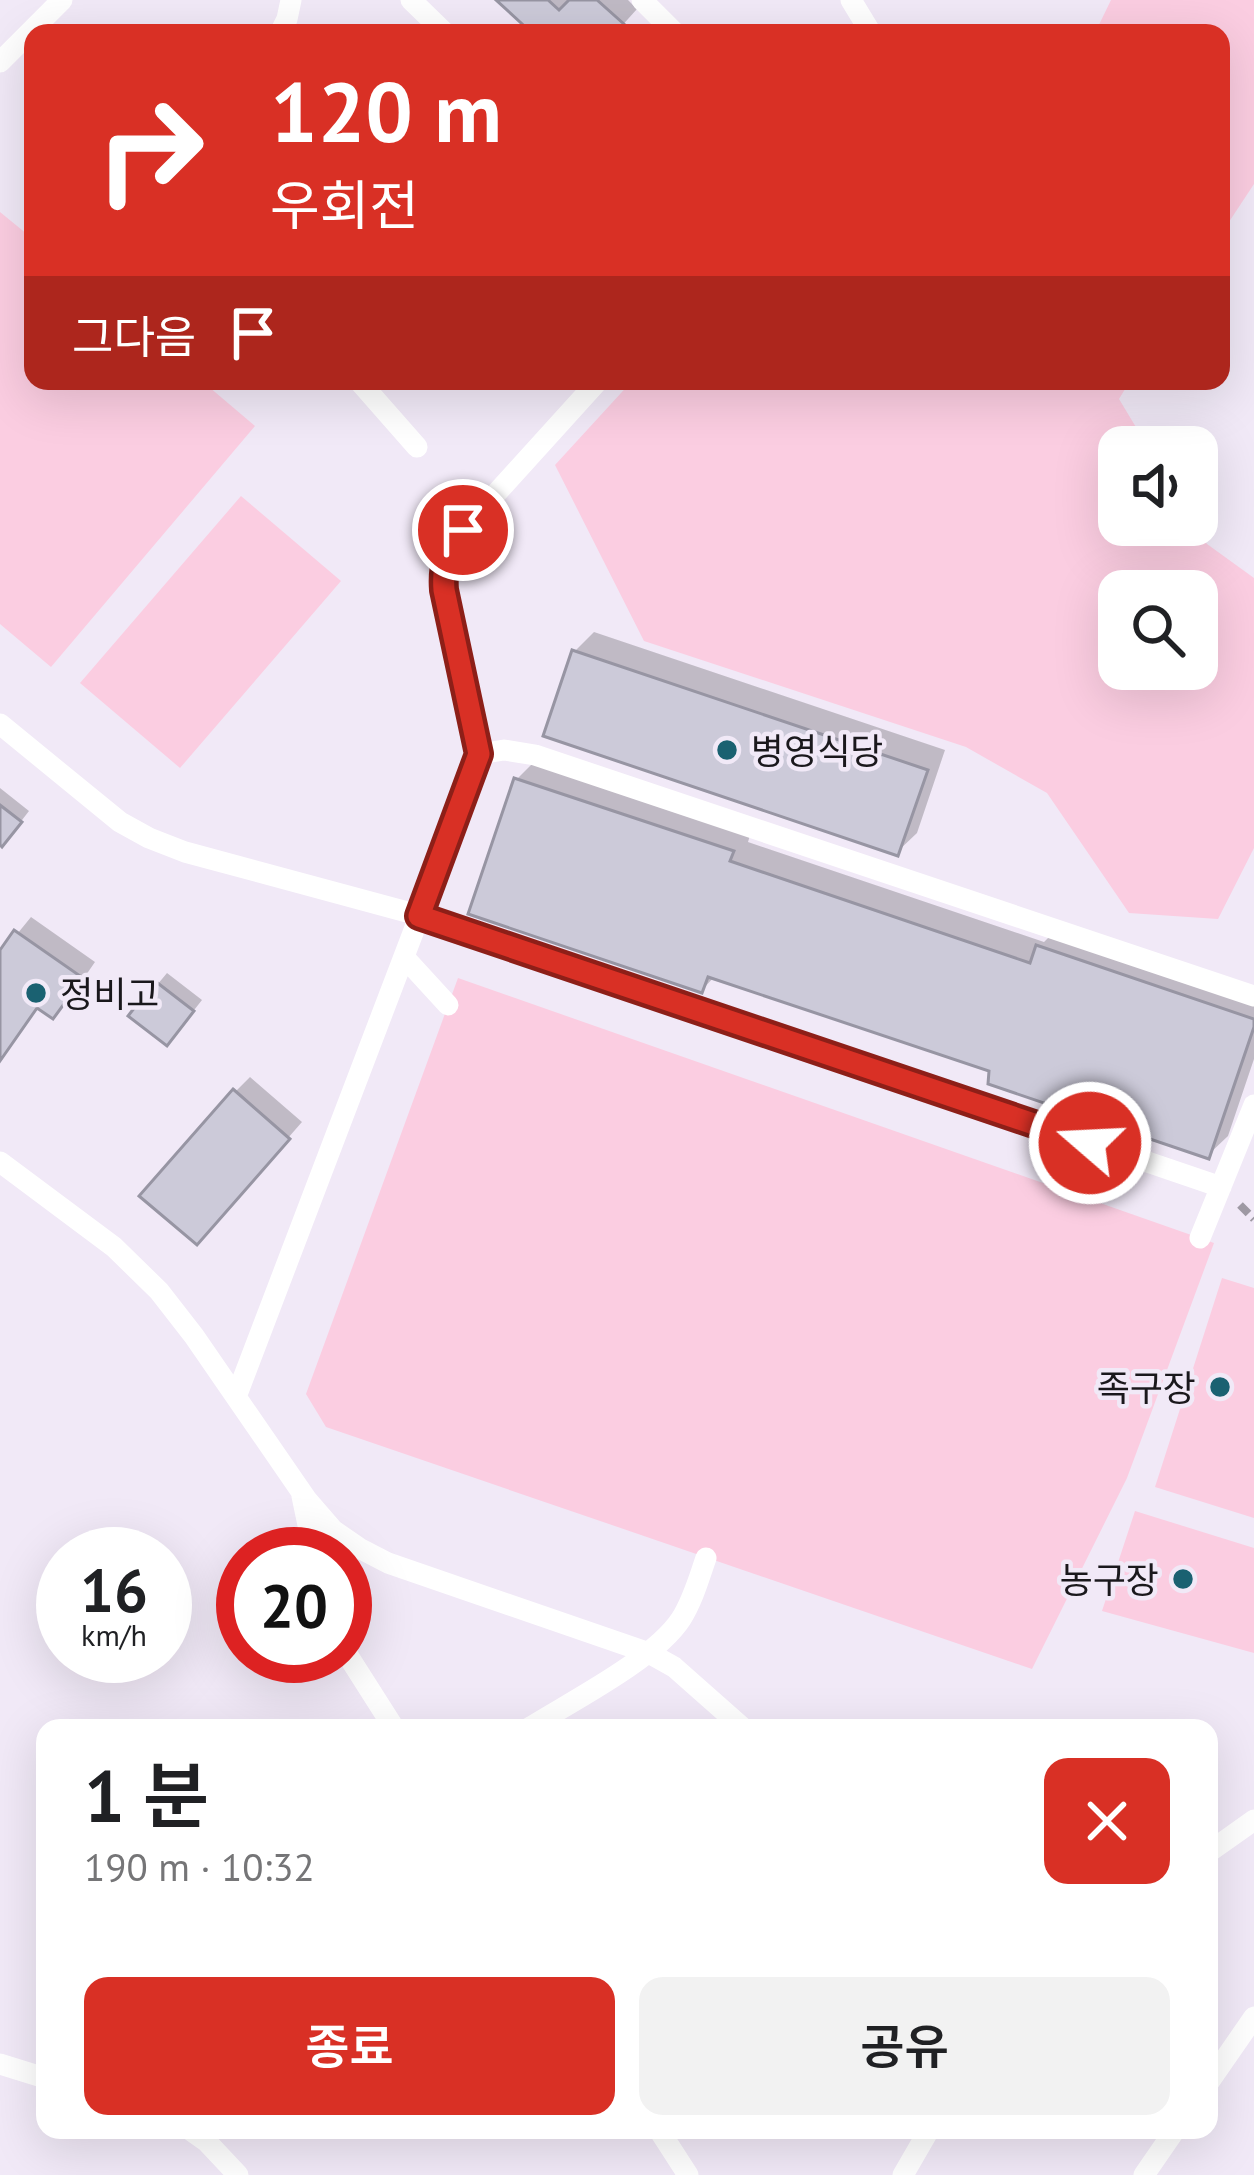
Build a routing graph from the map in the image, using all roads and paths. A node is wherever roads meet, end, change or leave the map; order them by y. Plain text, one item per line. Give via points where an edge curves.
1 (62, 0) edge
2 (411, 0) edge
3 (641, 0) edge
4 (38, 24) edge
5 (436, 24) edge
6 (666, 24) edge
7 (24, 38) edge
8 (0, 62) edge
9 (367, 390) edge
10 (590, 390) edge
11 (417, 447) dead end
12 (0, 724) edge
13 (479, 754) junction
14 (419, 916) junction
15 (404, 956) junction
16 (1254, 996) edge
17 (448, 1005) dead end
18 (1252, 1117) edge
19 (0, 1162) edge
20 (1221, 1187) junction
21 (1200, 1238) dead end
22 (236, 1396) junction
23 (300, 1490) junction
24 (308, 1527) edge
25 (706, 1558) dead end
26 (649, 1653) junction
27 (365, 1683) edge
28 (388, 1719) edge
29 (543, 1719) edge
30 (733, 1719) edge
31 (1254, 1820) edge
32 (1218, 1846) edge
33 (1254, 2017) edge
34 (0, 2064) edge
35 (1218, 2069) edge
36 (36, 2075) edge
37 (203, 2139) edge
38 (665, 2139) edge
39 (924, 2139) edge
40 (1169, 2139) edge
41 (238, 2175) edge
42 (688, 2175) edge
43 (903, 2175) edge
44 (1144, 2175) edge

1 - 4 lane
2 - 5 lane
3 - 6 lane
7 - 8 lane
9 - 11 lane
10 - 13 lane via 463,530 442,566
12 - 14 lane via 149,838
13 - 14 lane
13 - 16 lane via 535,755
14 - 15 lane
14 - 20 lane
15 - 17 lane
15 - 22 lane
18 - 20 lane
19 - 22 lane via 159,1291
20 - 21 lane
22 - 23 lane
23 - 24 lane
23 - 26 lane via 359,1549
25 - 26 lane via 678,1624
26 - 29 lane
26 - 30 lane
27 - 28 lane
31 - 32 lane
33 - 35 lane
34 - 36 lane
37 - 41 lane
38 - 42 lane
39 - 43 lane
40 - 44 lane

